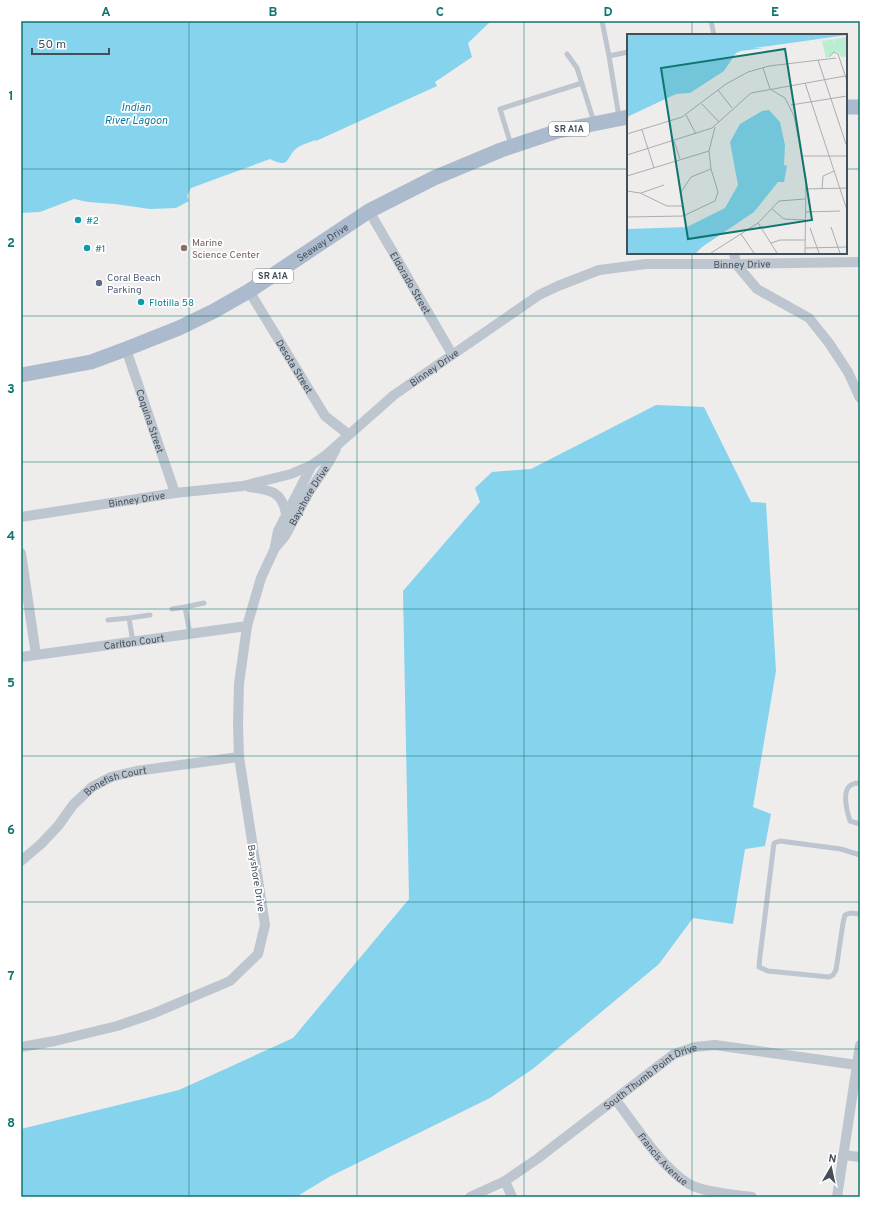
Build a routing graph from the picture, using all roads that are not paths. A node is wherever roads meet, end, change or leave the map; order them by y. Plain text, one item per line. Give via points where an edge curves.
1 (602, 21) edge
2 (711, 21) edge
3 (714, 34) edge
4 (627, 52) edge
5 (567, 54) dead end
6 (609, 56) junction
7 (582, 84) junction
8 (847, 107) edge
9 (860, 107) edge
10 (624, 118) edge
11 (594, 123) junction
12 (512, 146) junction
13 (369, 211) junction
14 (734, 254) edge
15 (860, 262) edge
16 (736, 264) junction
17 (249, 291) junction
18 (126, 350) junction
19 (452, 354) junction
20 (21, 375) edge
21 (860, 398) edge
22 (344, 438) junction
23 (312, 465) junction
24 (243, 486) junction
25 (175, 493) junction
26 (286, 514) junction
27 (21, 517) edge
28 (275, 548) junction
29 (21, 553) edge
30 (204, 603) dead end
31 (186, 607) junction
32 (172, 608) dead end
33 (150, 615) dead end
34 (129, 618) junction
35 (108, 620) dead end
36 (247, 626) junction
37 (190, 634) junction
38 (133, 642) junction
39 (36, 655) junction
40 (21, 657) edge
41 (239, 757) junction
42 (860, 783) edge
43 (860, 824) edge
44 (860, 855) edge
45 (21, 861) edge
46 (860, 914) edge
47 (860, 1045) edge
48 (21, 1047) edge
49 (857, 1065) junction
50 (616, 1099) junction
51 (843, 1155) junction
52 (860, 1157) edge
53 (505, 1181) junction
54 (470, 1197) edge
55 (512, 1197) edge
56 (752, 1197) edge
57 (837, 1197) edge

1 - 6 lane
2 - 3 lane
4 - 6 lane
5 - 7 lane via 577,68
6 - 10 lane
7 - 11 lane
7 - 12 lane via 500,109
8 - 9 main road
10 - 11 main road, Seaway Drive / SR A1A
11 - 12 main road, Seaway Drive / SR A1A via 558,131
12 - 13 main road, Seaway Drive / SR A1A via 434,178
13 - 17 main road, Seaway Drive / SR A1A
13 - 19 street, Eldorado Street
14 - 16 street
15 - 16 street, Binney Drive
16 - 19 street, Binney Drive via 646,264 599,270 539,295
16 - 21 street via 757,289 809,318 848,372
17 - 18 main road, Seaway Drive / SR A1A via 179,328
17 - 22 street, Desota Street via 325,416
18 - 20 main road, Seaway Drive / SR A1A via 91,362
18 - 25 street, Coquina Street
19 - 22 street, Binney Drive via 394,396
22 - 23 street, Binney Drive
22 - 28 street, Bayshore Drive via 309,492 285,536
23 - 24 street, Binney Drive via 291,474
23 - 26 street, Bayshore Drive
24 - 25 street, Binney Drive
24 - 26 street, Bayshore Drive via 272,491 280,497
25 - 27 street, Binney Drive
26 - 28 street, Bayshore Drive via 278,531
28 - 36 street, Bayshore Drive via 261,578
29 - 39 street
30 - 31 lane
31 - 32 lane
31 - 37 lane
33 - 34 lane
34 - 35 lane
34 - 38 lane
36 - 37 street, Carlton Court
36 - 41 street, Bayshore Drive via 239,684
37 - 38 street, Carlton Court
38 - 39 street, Carlton Court
39 - 40 street, Carlton Court
41 - 45 street, Bonefish Court via 136,770 111,777 87,791 72,805 58,826
41 - 48 street, Bayshore Drive via 265,925 258,954 230,981 152,1014 117,1026
42 - 43 lane via 849,786 846,792 850,821
44 - 46 lane via 780,841 774,843 760,948 760,967 768,971 829,977 833,975 845,915
47 - 49 street
49 - 50 street, South Thumb Point Drive via 715,1045 695,1047 674,1054
49 - 51 street
50 - 53 street, South Thumb Point Drive
50 - 56 street, Francis Avenue via 665,1165 690,1185 714,1192
51 - 52 street
51 - 57 street
53 - 54 street, South Thumb Point Drive
53 - 55 street

